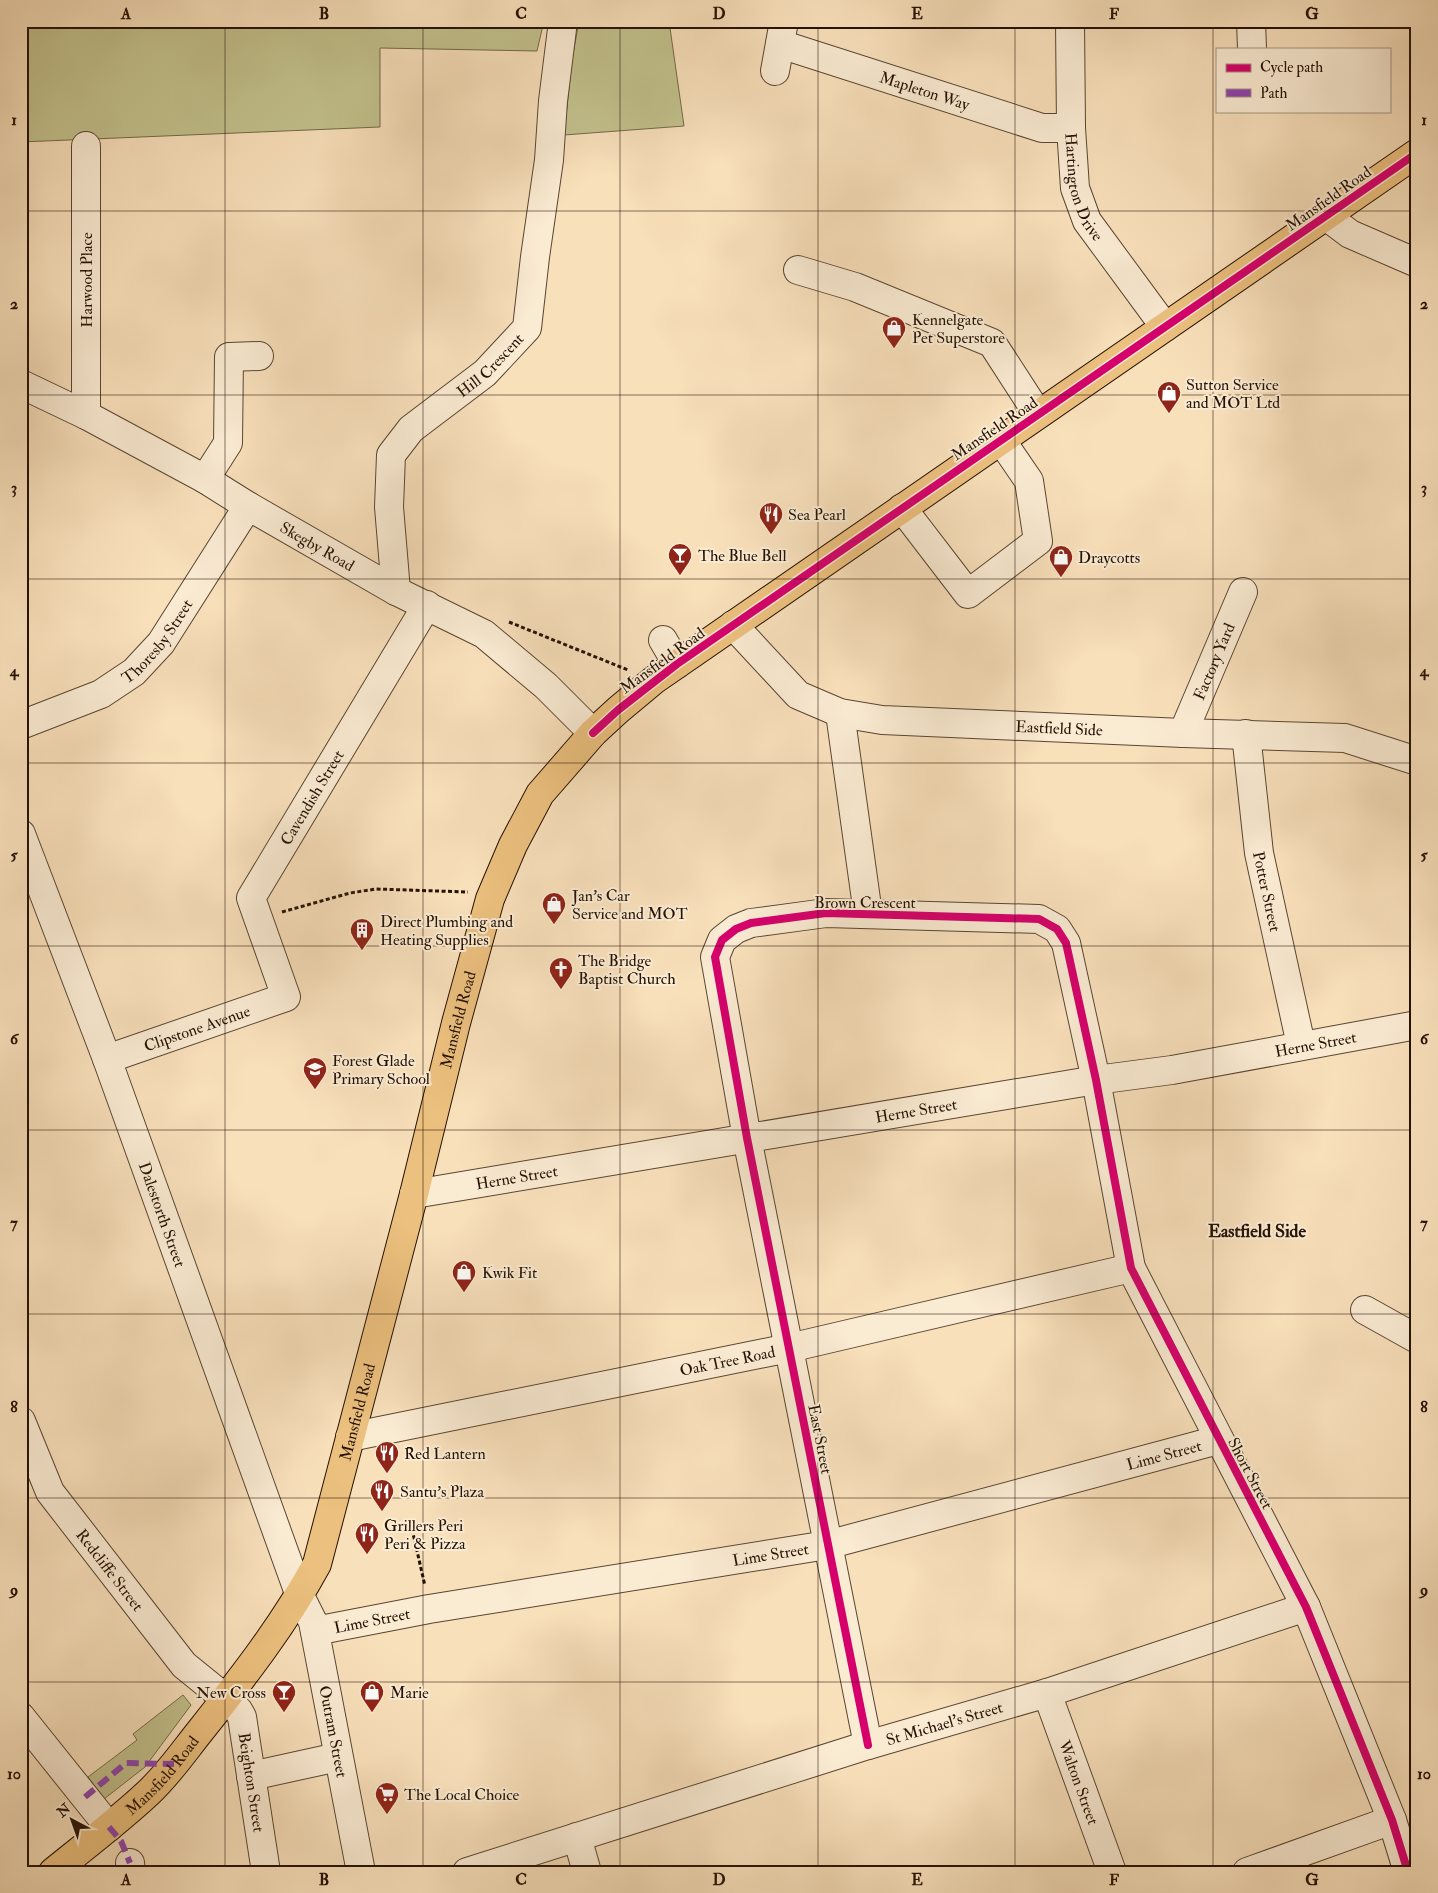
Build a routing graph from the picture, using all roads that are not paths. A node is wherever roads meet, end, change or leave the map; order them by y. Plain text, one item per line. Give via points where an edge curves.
1 (563, 21) edge
2 (1070, 21) edge
3 (1252, 21) edge
4 (782, 33) edge
5 (1252, 48) edge
6 (775, 71) dead end
7 (1071, 128) junction
8 (86, 146) dead end
9 (1417, 153) edge
10 (1326, 216) junction
11 (1417, 263) edge
12 (798, 270) dead end
13 (1165, 328) junction
14 (259, 356) dead end
15 (21, 384) edge
16 (1038, 414) junction
17 (86, 415) junction
18 (1001, 440) junction
19 (206, 479) junction
20 (248, 506) junction
21 (902, 508) junction
22 (396, 591) junction
23 (1243, 592) dead end
24 (427, 605) junction
25 (732, 625) junction
26 (663, 640) dead end
27 (677, 664) junction
28 (840, 713) junction
29 (21, 725) edge
30 (593, 733) junction
31 (1183, 733) junction
32 (1246, 734) junction
33 (1415, 752) edge
34 (21, 834) edge
35 (868, 914) junction
36 (286, 998) joint
37 (1417, 1025) edge
38 (1301, 1045) junction
39 (107, 1059) junction
40 (1096, 1080) junction
41 (747, 1138) junction
42 (414, 1194) junction
43 (1131, 1268) junction
44 (1365, 1310) dead end
45 (1417, 1339) edge
46 (789, 1348) junction
47 (21, 1421) edge
48 (350, 1437) junction
49 (1218, 1440) junction
50 (827, 1545) junction
51 (300, 1596) junction
52 (1306, 1607) junction
53 (315, 1631) junction
54 (1047, 1693) junction
55 (226, 1698) junction
56 (21, 1717) edge
57 (868, 1745) junction
58 (338, 1757) junction
59 (251, 1776) junction
60 (1392, 1820) junction
61 (109, 1827) junction
62 (576, 1837) junction
63 (519, 1864) edge
64 (53, 1872) edge
65 (266, 1872) edge
66 (361, 1872) edge
67 (467, 1872) edge
68 (587, 1872) edge
69 (1112, 1872) edge
70 (1247, 1872) edge
71 (1408, 1872) edge

1 - 22 street, Hill Crescent via 527,328 485,373 411,429 391,455 389,507
2 - 7 street, Hartington Drive
3 - 5 street
4 - 6 street, Mapleton Way
4 - 7 street, Mapleton Way via 1042,128
7 - 13 street, Hartington Drive via 1074,188 1088,221
8 - 17 street, Harwood Place
9 - 10 main road, Mansfield Road
10 - 11 street via 1350,234
10 - 13 main road, Mansfield Road
12 - 16 street via 856,287 992,343
13 - 16 main road, Mansfield Road
14 - 19 street via 229,357 228,443
15 - 17 street, Skegby Road
16 - 18 main road, Mansfield Road
17 - 19 street, Skegby Road
18 - 21 main road, Mansfield Road
18 - 21 street via 1029,481 1038,541 968,594
19 - 20 street, Skegby Road
20 - 22 street, Skegby Road
20 - 29 street, Thoresby Street via 161,642 134,672 101,694
21 - 25 main road, Mansfield Road
22 - 24 street, Skegby Road
23 - 31 street, Factory Yard
24 - 30 street, Skegby Road via 484,634 546,686
24 - 36 street, Cavendish Street via 251,898
25 - 27 main road, Mansfield Road
25 - 28 street, Eastfield Side via 798,695
26 - 27 street
27 - 30 main road, Mansfield Road
28 - 31 street, Eastfield Side via 882,720
28 - 35 street, Brown Crescent
30 - 42 main road, Mansfield Road via 540,794 513,845 490,900
31 - 32 street, Eastfield Side
32 - 33 street, Eastfield Side via 1345,738
32 - 38 street, Potter Street via 1259,853
34 - 39 street, Dalestorth Street
35 - 40 street, Brown Crescent via 1039,919 1057,929 1066,943
35 - 41 street, Brown Crescent via 826,913 751,923 722,940 715,958
36 - 39 street, Clipstone Avenue
37 - 38 street, Herne Street
38 - 40 street, Herne Street via 1172,1070
39 - 51 street, Dalestorth Street
40 - 41 street, Herne Street
40 - 43 street, Short Street
41 - 42 street, Herne Street
41 - 46 street, East Street
42 - 48 main road, Mansfield Road
43 - 46 street, Oak Tree Road
43 - 49 street, Short Street
44 - 45 street
46 - 48 street, Oak Tree Road
46 - 50 street, East Street
47 - 55 street, Redcliffe Street via 50,1492 184,1665
48 - 51 main road, Mansfield Road via 318,1564
49 - 50 street, Lime Street
49 - 52 street, Short Street
50 - 53 street, Lime Street via 429,1609
50 - 57 street, East Street
51 - 53 street, Outram Street
51 - 55 main road, Mansfield Road
52 - 54 street, St Michael's Street
52 - 60 street, Short Street
53 - 58 street, Outram Street
54 - 57 street, St Michael's Street
54 - 69 street, Walton Street
55 - 59 street, Beighton Street via 242,1717
55 - 61 main road, Mansfield Road via 149,1793
56 - 61 street
57 - 62 street, St Michael's Street
58 - 59 street
58 - 66 street, Outram Street
59 - 65 street, Beighton Street
60 - 70 street
60 - 71 street, Short Street
61 - 64 main road, Mansfield Road
62 - 63 street, St Michael's Street
62 - 68 street
63 - 67 street, St Michael's Street

